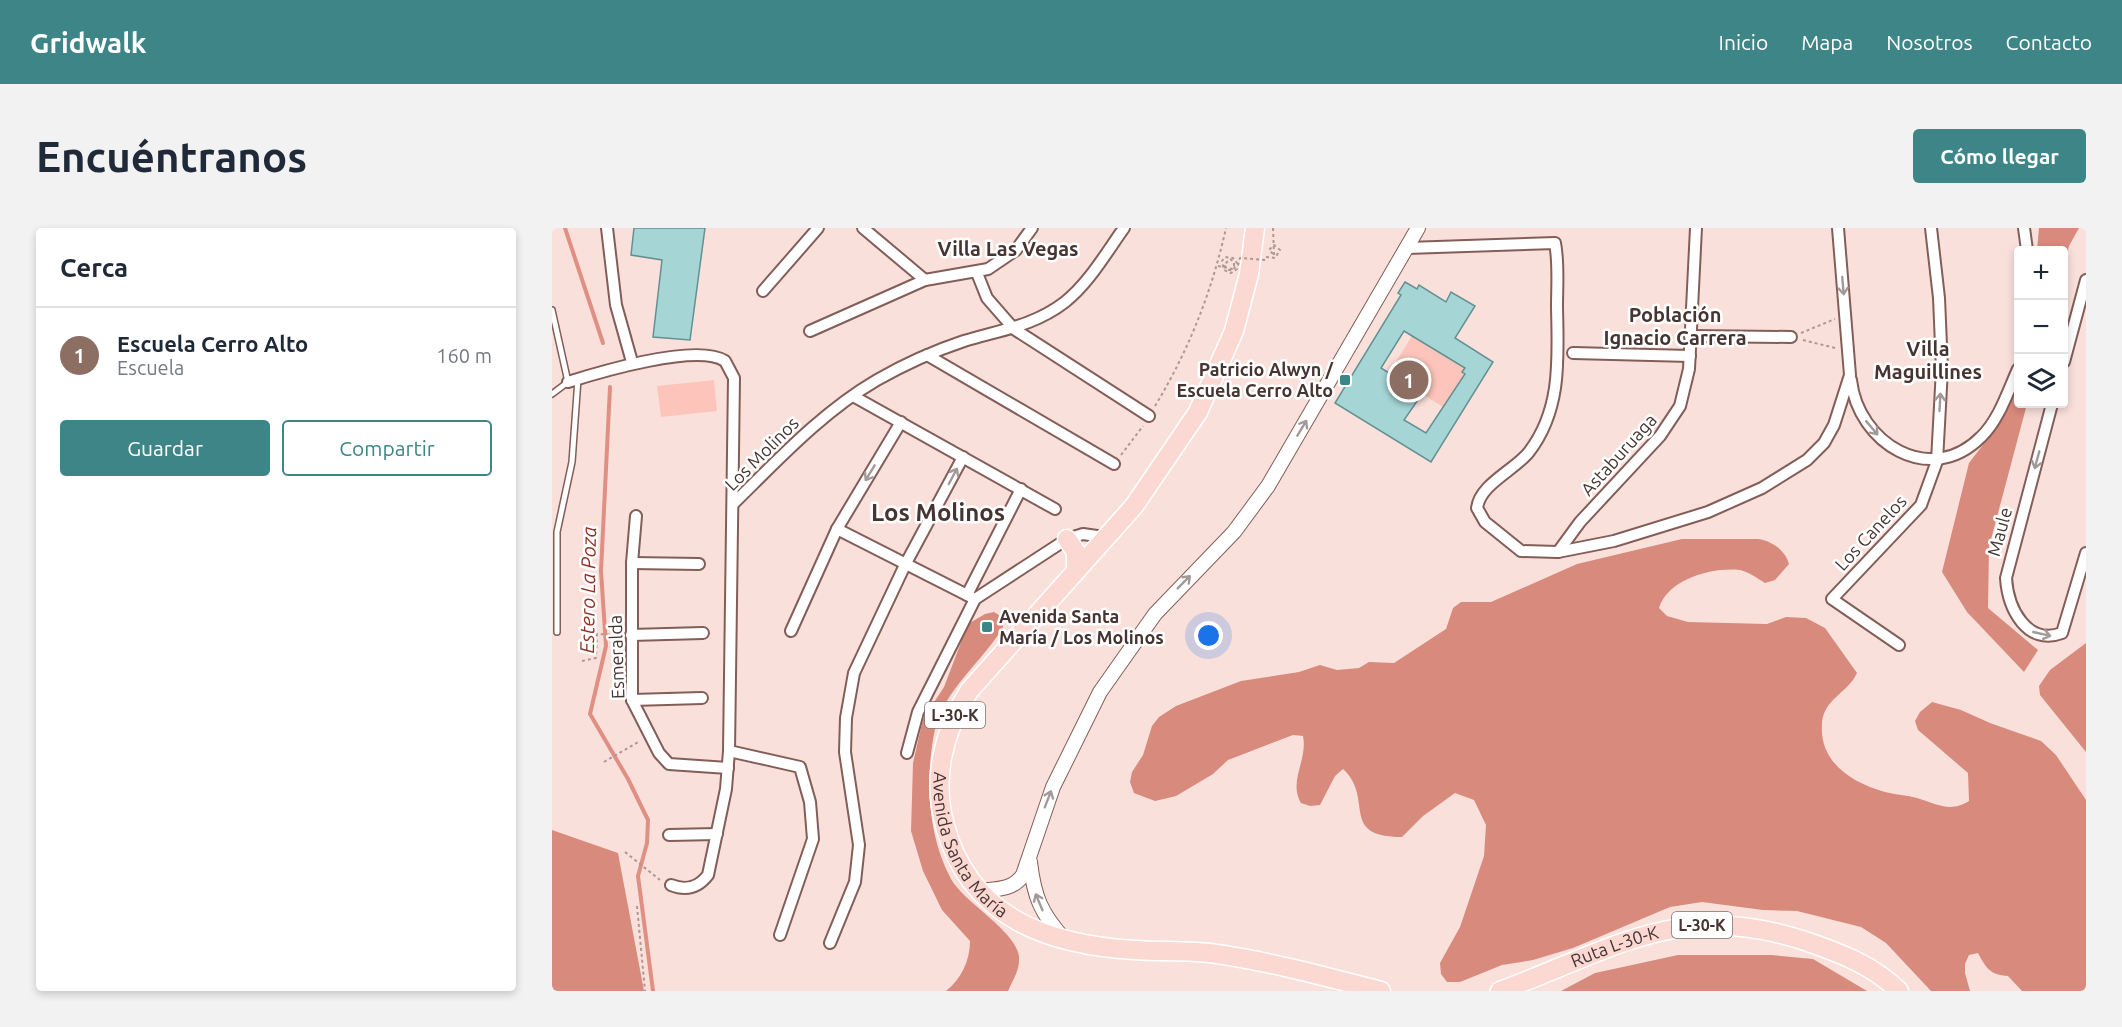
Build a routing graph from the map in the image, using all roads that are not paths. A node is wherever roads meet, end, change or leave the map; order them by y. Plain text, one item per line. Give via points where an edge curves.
1 (607, 228) edge
2 (818, 228) edge
3 (863, 228) edge
4 (1032, 228) edge
5 (1124, 228) edge
6 (1255, 228) edge
7 (1418, 228) edge
8 (1696, 228) edge
9 (1838, 228) edge
10 (1931, 228) edge
11 (2024, 228) edge
12 (2026, 246) edge
13 (1407, 248) junction
14 (977, 273) junction
15 (925, 280) junction
16 (2086, 280) edge
17 (763, 291) dead end
18 (552, 310) edge
19 (1014, 329) junction
20 (810, 331) dead end
21 (1690, 336) junction
22 (1791, 337) road end
23 (1574, 353) dead end
24 (2066, 354) edge
25 (927, 355) junction
26 (1690, 356) junction
27 (632, 362) junction
28 (1850, 375) junction
29 (2014, 379) edge
30 (573, 380) junction
31 (552, 394) edge
32 (853, 396) junction
33 (2051, 408) edge
34 (1149, 416) road end
35 (900, 422) junction
36 (963, 457) junction
37 (1937, 460) junction
38 (1114, 464) road end
39 (1021, 489) junction
40 (733, 504) junction
41 (1055, 508) dead end
42 (636, 516) dead end
43 (837, 529) junction
44 (1104, 537) junction
45 (1067, 539) junction
46 (1558, 552) junction
47 (2086, 553) edge
48 (632, 563) junction
49 (699, 564) dead end
50 (905, 565) junction
51 (1076, 571) junction
52 (971, 597) junction
53 (791, 631) dead end
54 (557, 632) dead end
55 (703, 633) dead end
56 (631, 635) junction
57 (1899, 645) dead end
58 (702, 698) dead end
59 (632, 700) junction
60 (729, 751) junction
61 (907, 753) dead end
62 (728, 768) junction
63 (717, 834) junction
64 (669, 835) dead end
65 (1029, 854) junction
66 (671, 885) dead end
67 (980, 891) junction
68 (780, 935) dead end
69 (1066, 942) junction
70 (830, 943) dead end
71 (1381, 991) edge
72 (1500, 991) edge
73 (1899, 991) edge

1 - 27 street via 616,305
2 - 17 street
3 - 15 street
4 - 14 street via 1008,258
5 - 19 street, Los Molinos via 1074,294 1042,317
6 - 44 main road, Avenida Santa María / L-30-K via 1243,303 1212,386 1170,457 1134,506
7 - 13 street
8 - 21 street, Astaburuaga
9 -> 28 street
37 -> 10 street via 1942,369
11 - 12 street
13 - 46 street via 1555,243 1558,368 1553,403 1543,430 1527,455 1482,495 1477,508 1481,518 1521,551
65 -> 13 street via 1057,776 1101,692 1155,614 1234,532 1268,486
14 - 15 street
14 - 19 street via 987,298
15 - 20 street
16 - 24 street
18 - 30 lane
19 - 25 street, Los Molinos
19 - 34 street
21 - 22 street
21 - 26 street, Astaburuaga
23 - 26 street
25 - 32 street, Los Molinos
25 - 38 street
26 - 46 street, Astaburuaga via 1684,394 1668,427 1580,522
27 - 30 street
27 - 40 street via 708,355 730,366 735,384
28 -> 37 street via 1860,411 1874,432 1905,454
28 - 46 street via 1830,434 1796,468 1708,512 1614,541
29 - 37 street via 1981,437 1958,454
30 - 31 lane
30 - 54 lane via 572,462 558,532
32 - 35 street
32 - 40 street, Los Molinos via 813,427
33 -> 47 street, Maule via 2006,578 2014,614 2024,625 2045,637 2062,633
35 - 36 street
35 -> 43 street
36 - 39 street
50 -> 36 street
37 - 57 street, Los Canelos via 1921,505 1832,599
39 - 41 street
39 - 52 street
40 - 60 street, Los Molinos
42 - 48 street, Esmeralda
43 - 50 street
43 - 53 street
44 - 45 street via 1090,534
44 - 51 main road, Avenida Santa María / L-30-K
45 - 51 main road via 1076,552
45 - 52 street
48 - 49 street
48 - 56 street, Esmeralda
50 - 52 street
50 - 70 street via 859,659 849,694 845,752 858,845 855,882
51 - 67 main road, Avenida Santa María / L-30-K via 969,692 946,737 940,770 943,819 961,865
52 - 61 street via 918,712
55 - 56 street
56 - 59 street, Esmeralda
58 - 59 street
59 - 62 street, Esmeralda via 659,753 669,764
60 - 62 street, Los Molinos
60 - 68 street via 800,767 803,776 813,839
62 - 63 street, Los Molinos
63 - 64 street
63 - 66 street, Los Molinos via 705,880 689,888
65 - 67 street via 1017,884
69 -> 65 street via 1037,901
67 - 69 main road, Avenida Santa María / L-30-K via 1008,916
69 - 71 main road, L-30-K via 1216,954
72 - 73 main road, Ruta L-30-K / L-30-K via 1642,935 1682,927 1728,925 1774,932 1852,958

